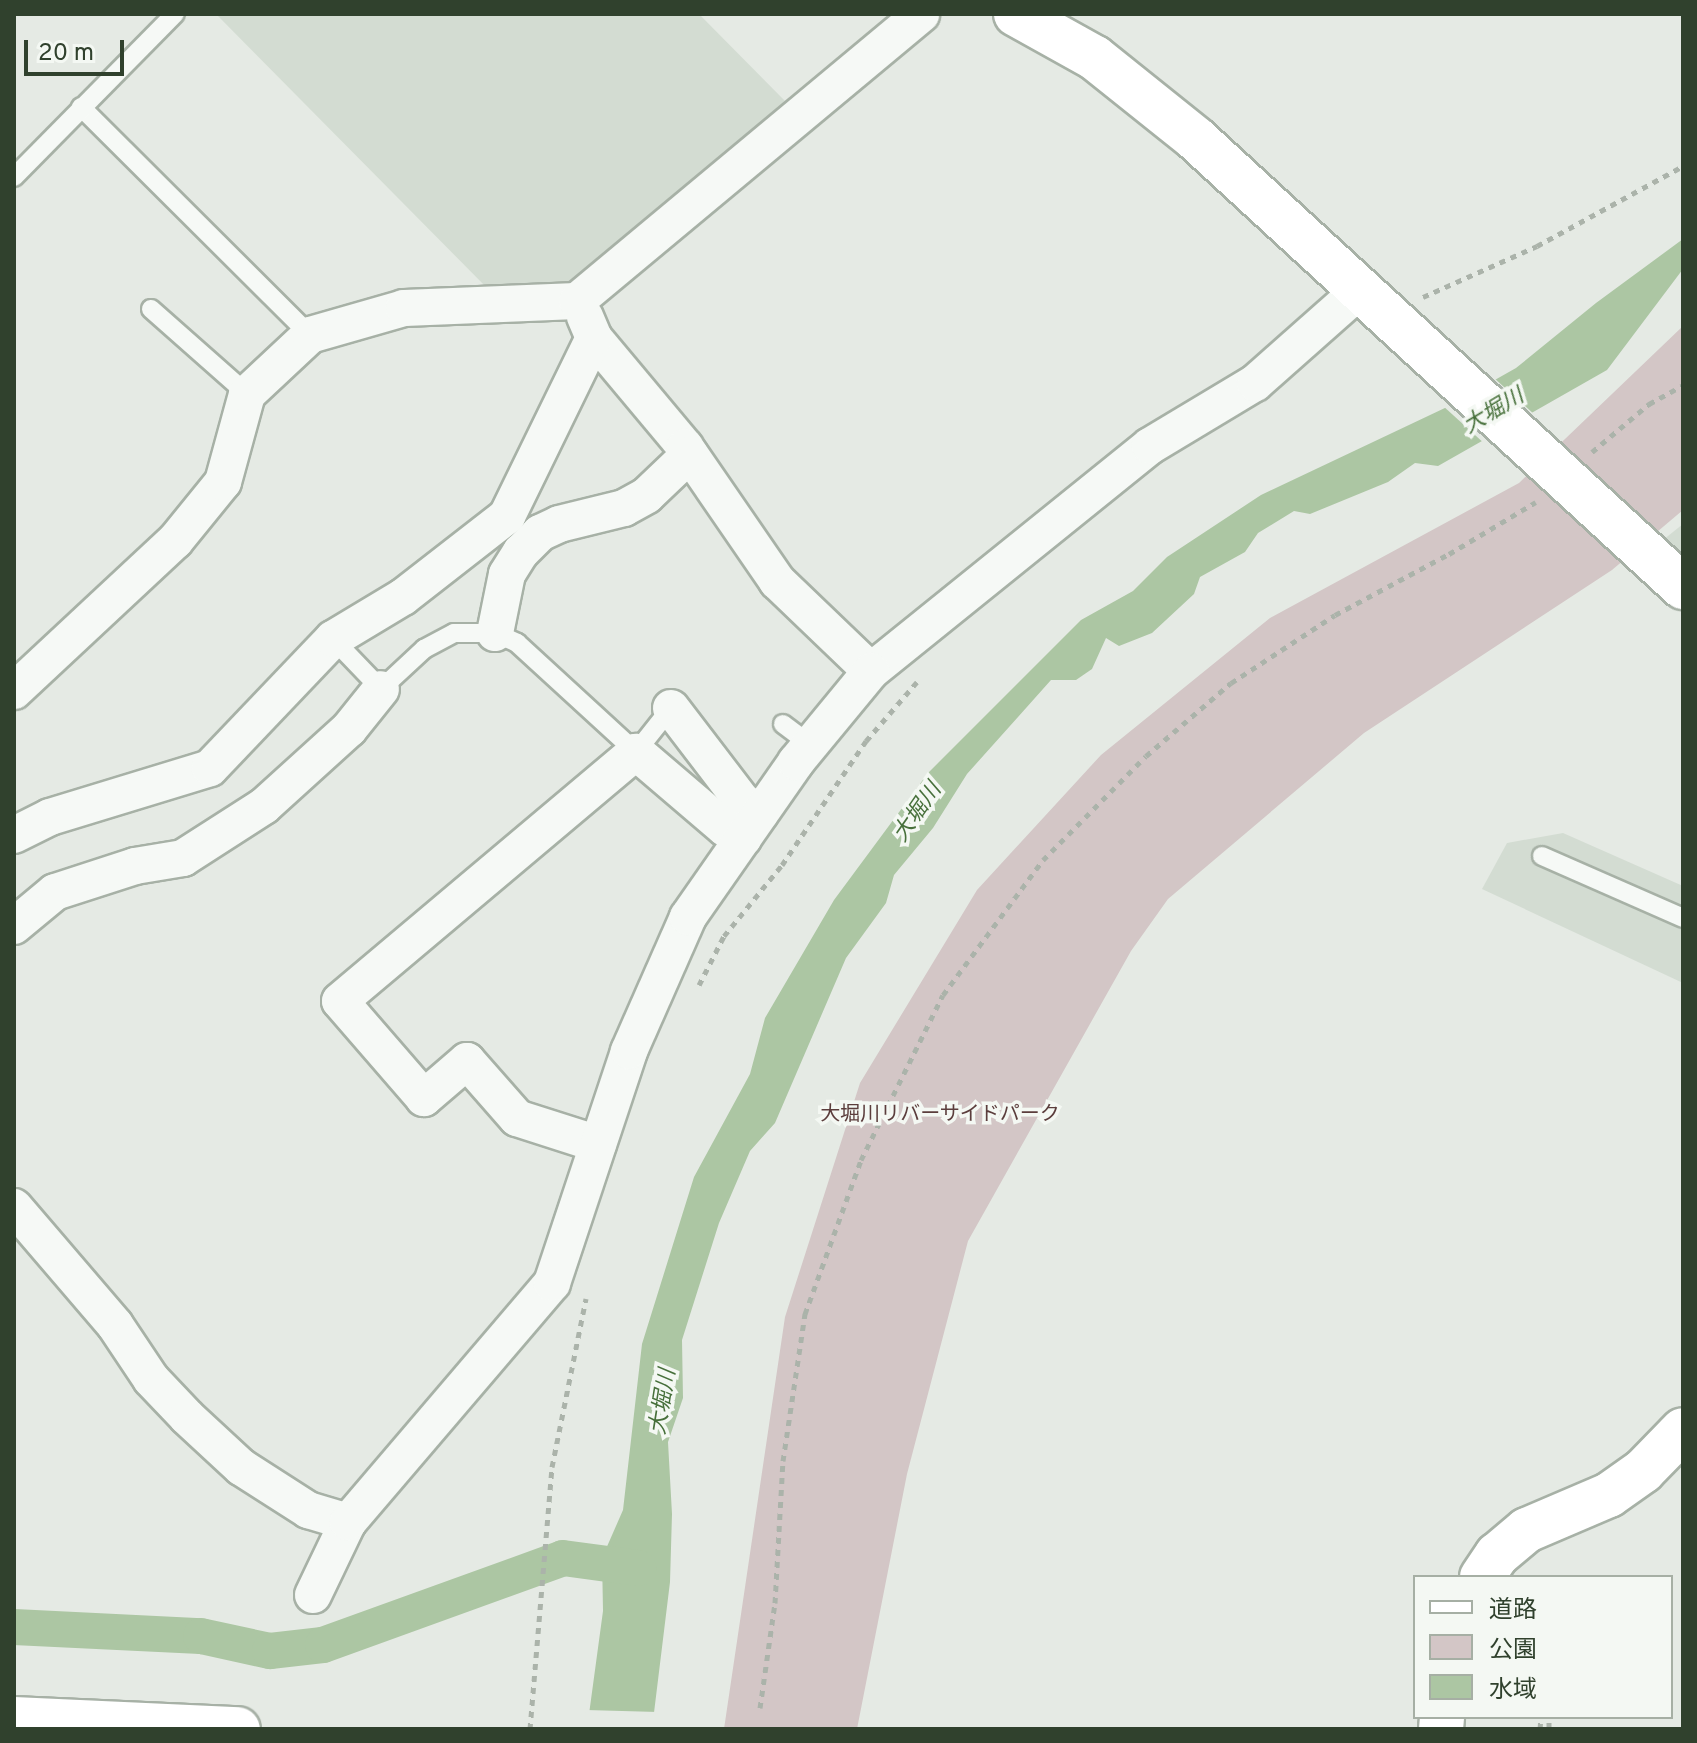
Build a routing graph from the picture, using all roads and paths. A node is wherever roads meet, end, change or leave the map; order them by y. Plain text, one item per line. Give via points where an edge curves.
1 (175, 14) edge
2 (921, 14) edge
3 (1021, 15) edge
4 (81, 107) junction
5 (1683, 166) edge
6 (14, 177) edge
7 (577, 301) junction
8 (151, 309) dead end
9 (1385, 313) junction
10 (310, 335) junction
11 (594, 338) junction
12 (1683, 385) edge
13 (247, 394) junction
14 (690, 454) junction
15 (1586, 460) dead end
16 (1541, 479) junction
17 (1683, 587) edge
18 (495, 633) junction
19 (333, 639) junction
20 (871, 671) junction
21 (923, 675) dead end
22 (381, 689) junction
23 (14, 691) edge
24 (671, 708) joint
25 (636, 752) junction
26 (752, 825) junction
27 (14, 835) edge
28 (1542, 856) dead end
29 (1683, 918) edge
30 (14, 926) edge
31 (696, 992) dead end
32 (598, 1144) junction
33 (14, 1207) edge
34 (586, 1297) dead end
35 (1683, 1430) edge
36 (348, 1522) junction
37 (1483, 1575) edge
38 (313, 1595) dead end
39 (760, 1708) dead end
40 (14, 1719) edge
41 (238, 1729) edge
42 (530, 1729) edge

1 - 4 lane
2 - 7 street
3 - 9 main road via 1086,52 1136,89
4 - 6 lane
4 - 10 lane
5 - 9 path via 1537,246
7 - 10 street via 404,308
7 - 11 street
8 - 13 lane
9 - 16 main road
9 - 20 street via 1150,446
10 - 13 street
11 - 14 street
11 - 19 street via 507,516 403,597
12 - 15 path via 1649,404
13 - 23 street via 223,482 175,541
14 - 18 street via 647,495 624,508 540,533 507,574
14 - 20 street via 797,612
16 - 17 main road
16 - 39 path via 1449,554 1335,615 1231,683 1146,756 1043,860 943,995 861,1160 805,1314 783,1461 775,1603
18 - 22 lane via 454,633 424,649
18 - 25 lane via 517,643
19 - 22 lane
19 - 27 street via 210,768 50,817
20 - 26 street via 797,734
21 - 31 path via 866,741 782,865 724,936
22 - 30 street via 349,729 264,806 183,858 135,866 55,892
24 - 25 lane
24 - 26 street via 742,801
25 - 26 street via 725,828
25 - 32 street via 340,1001 424,1098 467,1061 517,1118
26 - 32 street via 688,917 629,1051
28 - 29 lane
32 - 36 street via 552,1283
33 - 36 street via 187,1417 241,1467 308,1510
34 - 42 path via 552,1467
35 - 37 main road via 1643,1471 1609,1495 1527,1530 1497,1555
36 - 38 street
40 - 41 main road

